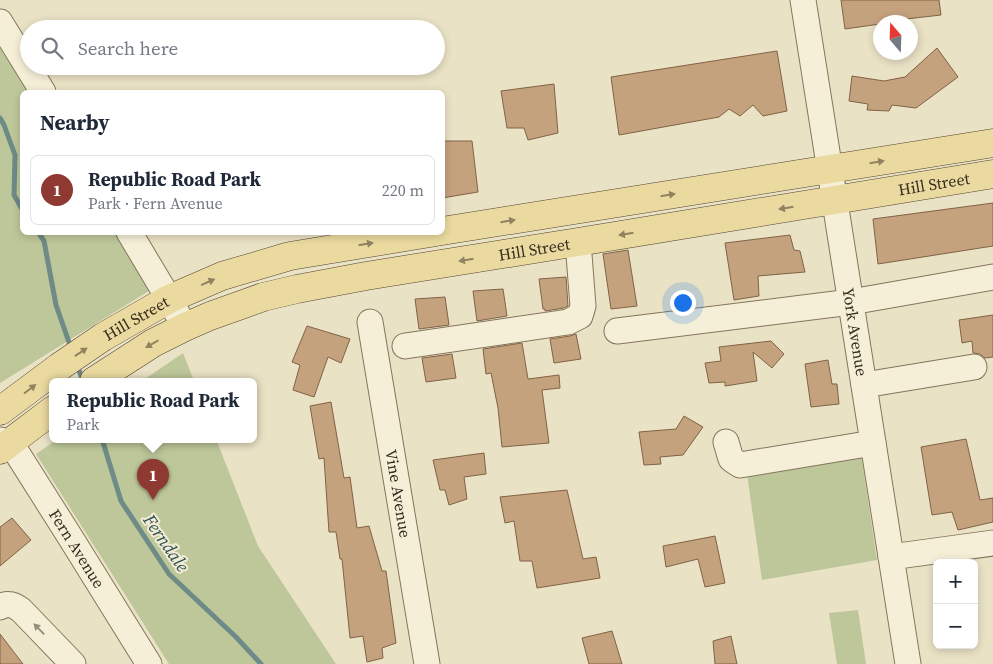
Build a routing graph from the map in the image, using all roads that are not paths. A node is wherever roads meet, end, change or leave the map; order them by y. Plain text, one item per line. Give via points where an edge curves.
1 (803, 0) edge
2 (0, 22) edge
3 (20, 55) edge
4 (33, 75) edge
5 (42, 90) edge
6 (993, 143) edge
7 (829, 170) junction
8 (993, 174) edge
9 (834, 200) junction
10 (445, 232) edge
11 (131, 235) edge
12 (418, 235) edge
13 (578, 242) junction
14 (993, 277) edge
15 (169, 299) junction
16 (851, 302) junction
17 (370, 322) dead end
18 (185, 327) junction
19 (617, 331) dead end
20 (405, 346) dead end
21 (974, 367) dead end
22 (98, 378) edge
23 (864, 385) junction
24 (0, 411) edge
25 (49, 413) edge
26 (726, 442) dead end
27 (873, 443) junction
28 (3, 444) edge
29 (993, 543) edge
30 (892, 557) junction
31 (0, 607) edge
32 (73, 664) edge
33 (148, 664) edge
34 (427, 664) edge
35 (908, 664) edge

1 - 7 street, York Avenue
2 - 3 street
4 - 5 street
7 -> 6 main road, Hill Street
7 - 9 street, York Avenue
10 -> 7 main road, Hill Street
8 - 9 main road, Hill Street
9 -> 13 main road, Hill Street
9 - 16 street, York Avenue
11 - 15 street
15 -> 12 main road, Hill Street via 222,276 290,256
13 -> 18 main road, Hill Street via 297,289 263,297
13 - 20 street via 583,306 580,316 568,322
14 - 16 street
15 - 18 street
24 -> 15 main road, Hill Street via 103,337
16 - 19 street
16 - 23 street, York Avenue
17 - 34 street, Vine Avenue
18 -> 22 main road, Hill Street
21 - 23 street
23 - 27 street, York Avenue
25 - 28 main road
26 - 27 street via 731,459 740,465
27 - 30 street, York Avenue
28 - 33 street, Fern Avenue via 72,540
29 - 30 street
30 - 35 street, York Avenue
32 -> 31 street via 21,610 8,604

